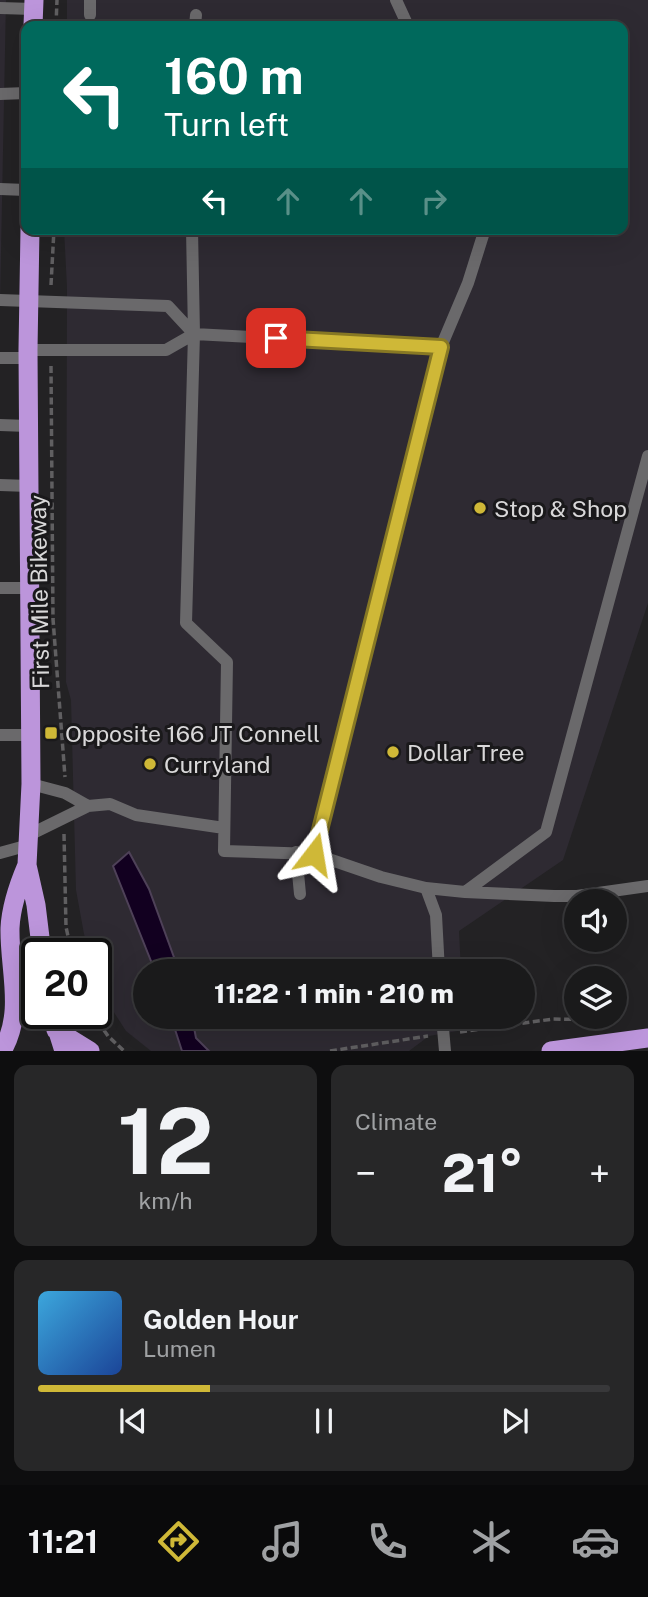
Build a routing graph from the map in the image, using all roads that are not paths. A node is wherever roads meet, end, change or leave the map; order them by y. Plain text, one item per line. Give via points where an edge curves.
1 (90, 0) edge
2 (396, 0) edge
3 (0, 8) edge
4 (33, 12) edge
5 (90, 15) dead end
6 (406, 21) edge
7 (21, 93) edge
8 (0, 94) edge
9 (0, 189) edge
10 (21, 190) edge
11 (31, 235) edge
12 (192, 235) edge
13 (483, 235) edge
14 (0, 300) edge
15 (39, 301) junction
16 (194, 334) junction
17 (441, 347) junction
18 (28, 354) junction
19 (0, 358) edge
20 (0, 425) edge
21 (28, 426) junction
22 (648, 456) edge
23 (0, 485) edge
24 (29, 486) junction
25 (0, 588) edge
26 (30, 588) junction
27 (0, 735) edge
28 (30, 735) junction
29 (31, 784) junction
30 (88, 806) junction
31 (224, 828) junction
32 (29, 840) junction
33 (296, 852) junction
34 (0, 853) edge
35 (314, 854) junction
36 (27, 865) junction
37 (648, 886) edge
38 (426, 888) junction
39 (465, 892) junction
40 (300, 894) dead end
41 (40, 938) edge
42 (5, 940) edge
43 (438, 959) edge
44 (57, 1029) edge
45 (64, 1029) edge
46 (443, 1029) edge
47 (648, 1038) edge
48 (2, 1051) edge
49 (64, 1051) edge
50 (90, 1051) edge
51 (444, 1051) edge
52 (551, 1051) edge

1 - 5 lane
2 - 6 lane
3 - 4 lane
7 - 8 lane
9 - 10 lane
11 - 15 highway
12 - 16 lane
13 - 17 lane
14 - 15 lane
15 - 16 lane via 168,306
15 - 18 highway
16 - 17 lane
16 - 18 lane via 166,350 51,349
16 - 31 lane via 186,623 226,662
17 - 35 lane
18 - 19 lane
18 - 21 highway
20 - 21 lane
21 - 24 highway
22 - 39 lane via 546,832
23 - 24 lane
24 - 26 highway
25 - 26 lane
26 - 28 highway
27 - 28 lane
28 - 29 highway
29 - 30 lane via 65,793
29 - 32 highway
30 - 31 lane via 110,804 136,815
30 - 32 lane
31 - 33 lane via 224,851
32 - 34 lane
32 - 36 highway
33 - 35 lane
33 - 40 lane
35 - 38 lane
36 - 41 highway
36 - 42 highway
37 - 39 lane via 554,897
38 - 39 lane
38 - 43 lane via 436,915
42 - 48 highway via 16,1008
44 - 49 highway
45 - 50 highway
46 - 51 lane
47 - 52 highway

